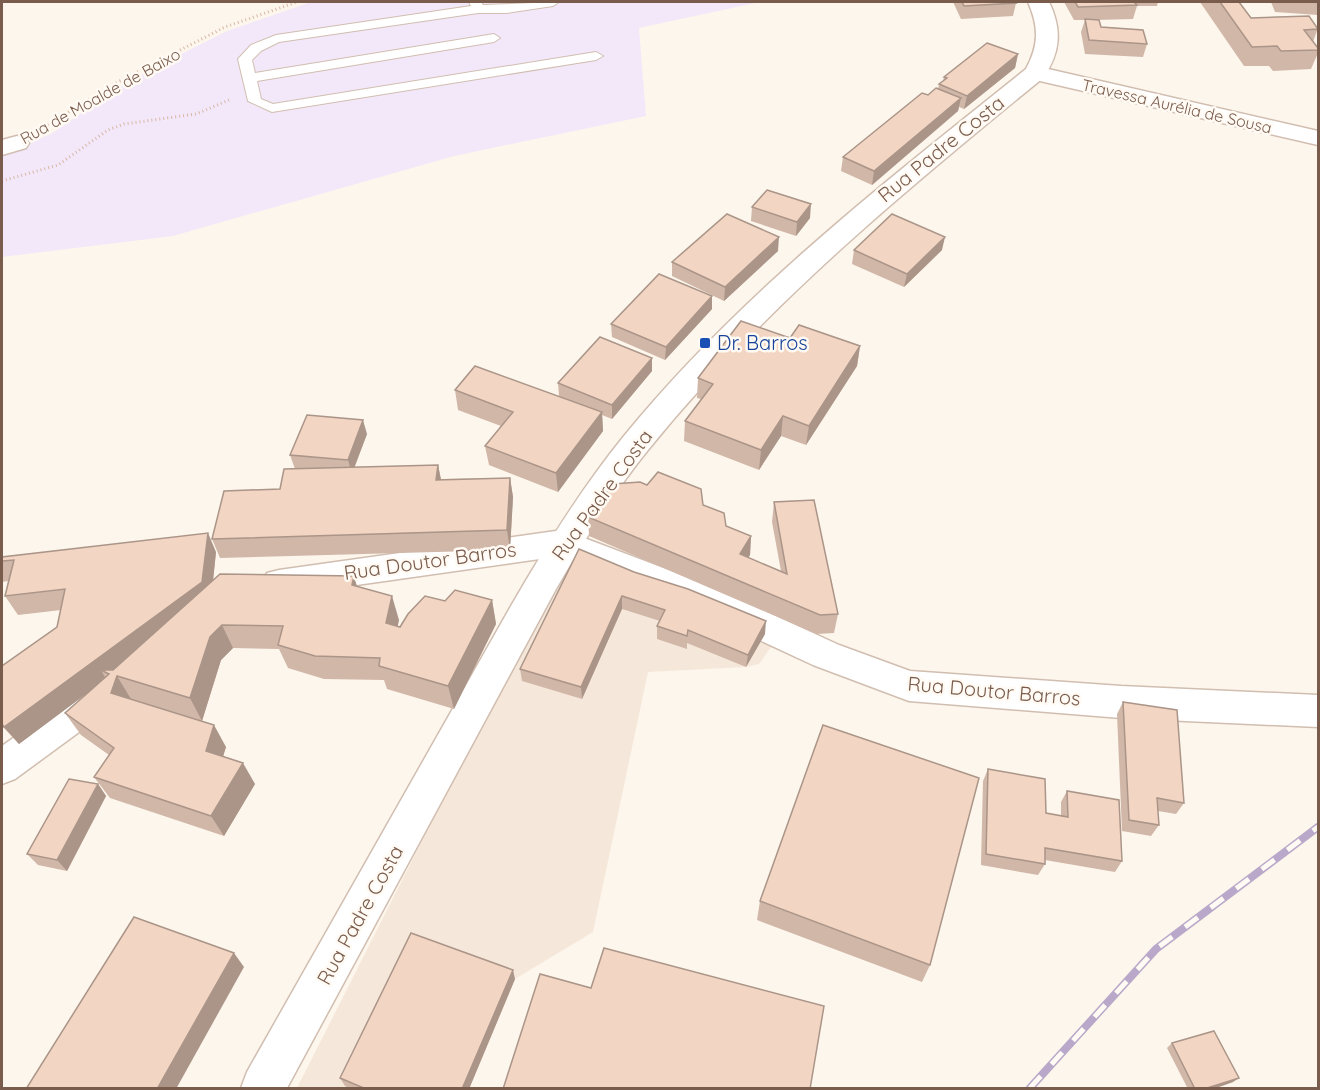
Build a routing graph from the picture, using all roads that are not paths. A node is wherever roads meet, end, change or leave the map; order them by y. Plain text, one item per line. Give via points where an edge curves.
1 (553, 2) edge
2 (1039, 2) edge
3 (477, 5) edge
4 (494, 39) dead end
5 (596, 56) dead end
6 (1035, 73) junction
7 (249, 78) junction
8 (1318, 138) edge
9 (563, 543) junction
10 (248, 593) edge
11 (132, 673) edge
12 (1318, 711) edge
13 (2, 767) edge
14 (264, 1089) edge

1 - 3 lane via 506,9
2 - 6 street, Rua Padre Costa via 1049,29 1047,52
3 - 7 lane via 276,39 256,48 245,59
4 - 7 lane
5 - 7 lane via 272,108 255,101
6 - 8 street, Travessa Aurélia de Sousa
6 - 9 street, Rua Padre Costa via 870,207 748,320 635,444
9 - 10 street, Rua Doutor Barros via 290,580
9 - 12 street, Rua Doutor Barros via 696,595 826,655 909,686 1121,702
9 - 14 street, Rua Padre Costa
11 - 13 street

